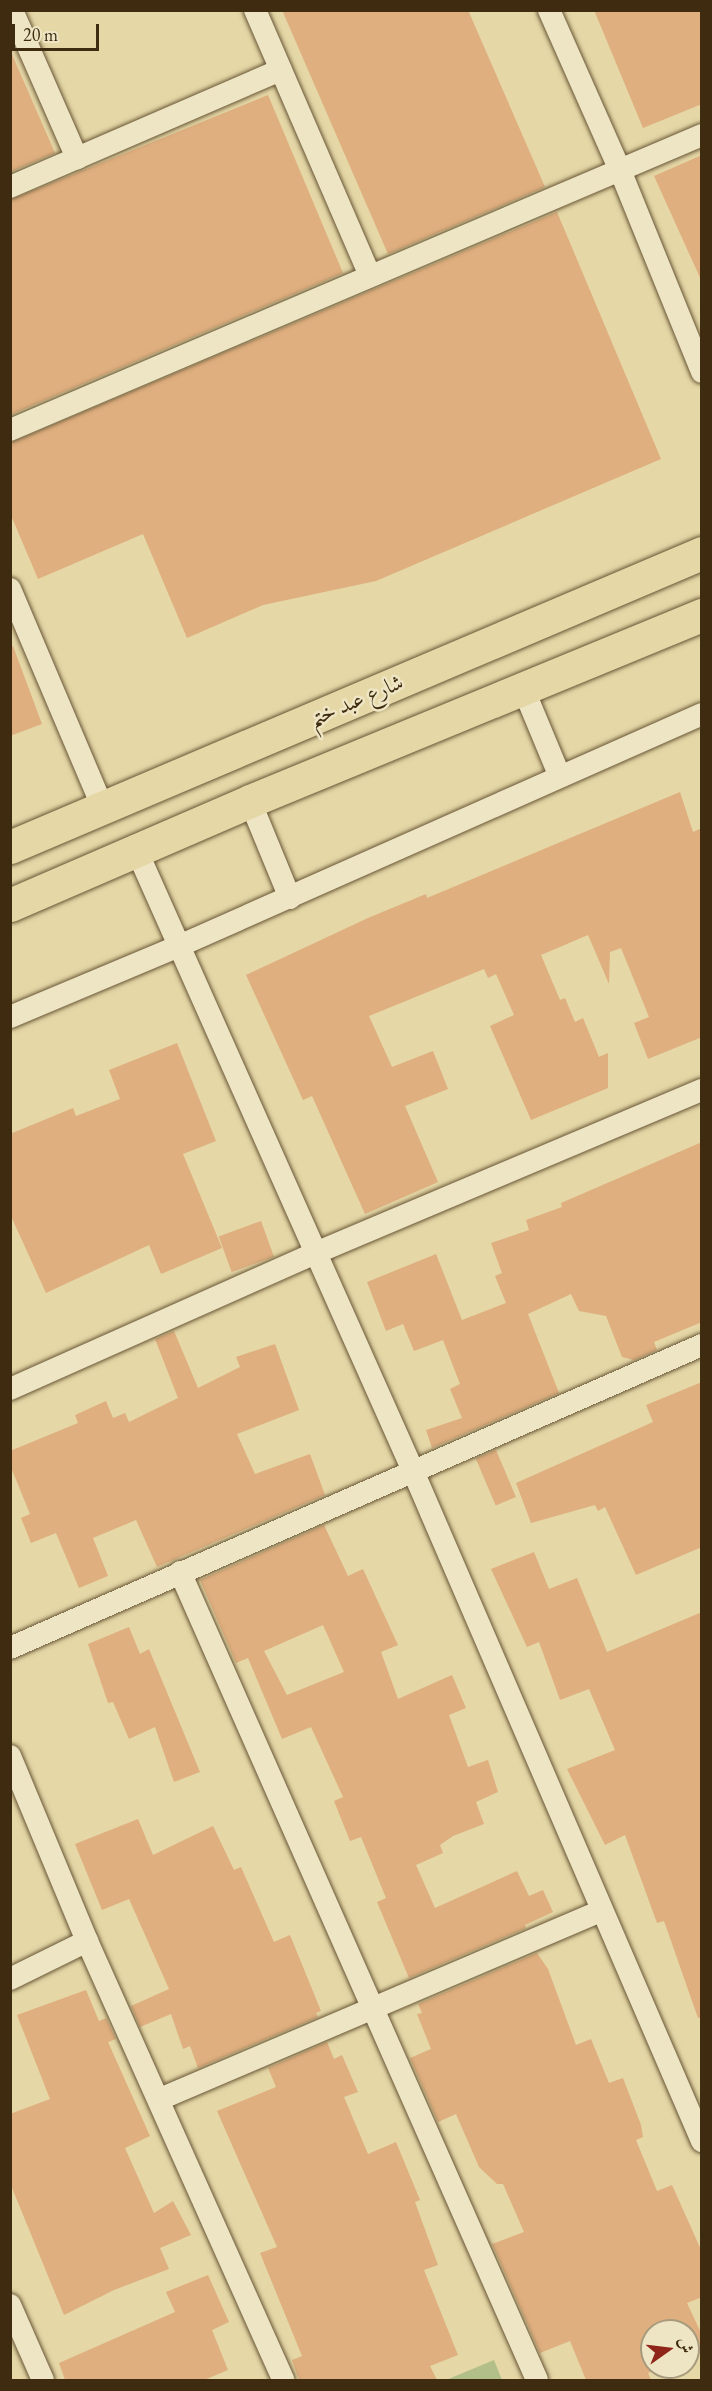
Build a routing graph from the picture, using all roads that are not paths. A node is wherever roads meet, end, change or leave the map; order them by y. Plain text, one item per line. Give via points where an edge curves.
1 (12, 10) edge
2 (255, 10) edge
3 (549, 10) edge
4 (281, 70) junction
5 (702, 135) edge
6 (77, 158) junction
7 (620, 170) junction
8 (10, 187) edge
9 (370, 276) junction
10 (702, 372) edge
11 (10, 430) edge
12 (702, 553) edge
13 (10, 590) edge
14 (702, 615) edge
15 (523, 688) junction
16 (702, 714) edge
17 (560, 777) junction
18 (250, 801) junction
19 (103, 808) junction
20 (10, 847) edge
21 (136, 849) junction
22 (290, 898) junction
23 (10, 905) edge
24 (178, 946) junction
25 (10, 1017) edge
26 (702, 1090) edge
27 (313, 1254) junction
28 (702, 1345) edge
29 (10, 1389) edge
30 (413, 1471) junction
31 (180, 1572) junction
32 (10, 1648) edge
33 (10, 1756) edge
34 (601, 1911) junction
35 (87, 1941) junction
36 (10, 1979) edge
37 (372, 2010) junction
38 (160, 2099) junction
39 (700, 2133) edge
40 (10, 2305) edge
41 (43, 2380) edge
42 (283, 2380) edge
43 (537, 2380) edge

1 - 6 street
2 - 4 street
3 - 7 street
4 - 6 street
4 - 9 street
5 - 7 street
6 - 8 street
7 - 9 street
7 - 10 street
9 - 11 street
12 - 19 main road, شارع عبد ختم
13 - 19 street
14 - 15 main road
15 - 17 street
15 - 18 main road
16 - 17 street
17 - 22 street
18 - 21 main road
18 - 22 street
19 - 20 main road, شارع عبد ختم
21 - 23 main road
21 - 24 street
22 - 24 street
24 - 25 street
24 - 27 street
26 - 27 street
27 - 29 street
27 - 30 street
28 - 30 street
30 - 31 street
30 - 34 street
31 - 32 street
31 - 37 street
33 - 35 street
34 - 37 street
34 - 39 street
35 - 36 street
35 - 38 street
37 - 38 street
37 - 43 street
38 - 42 street
40 - 41 street

